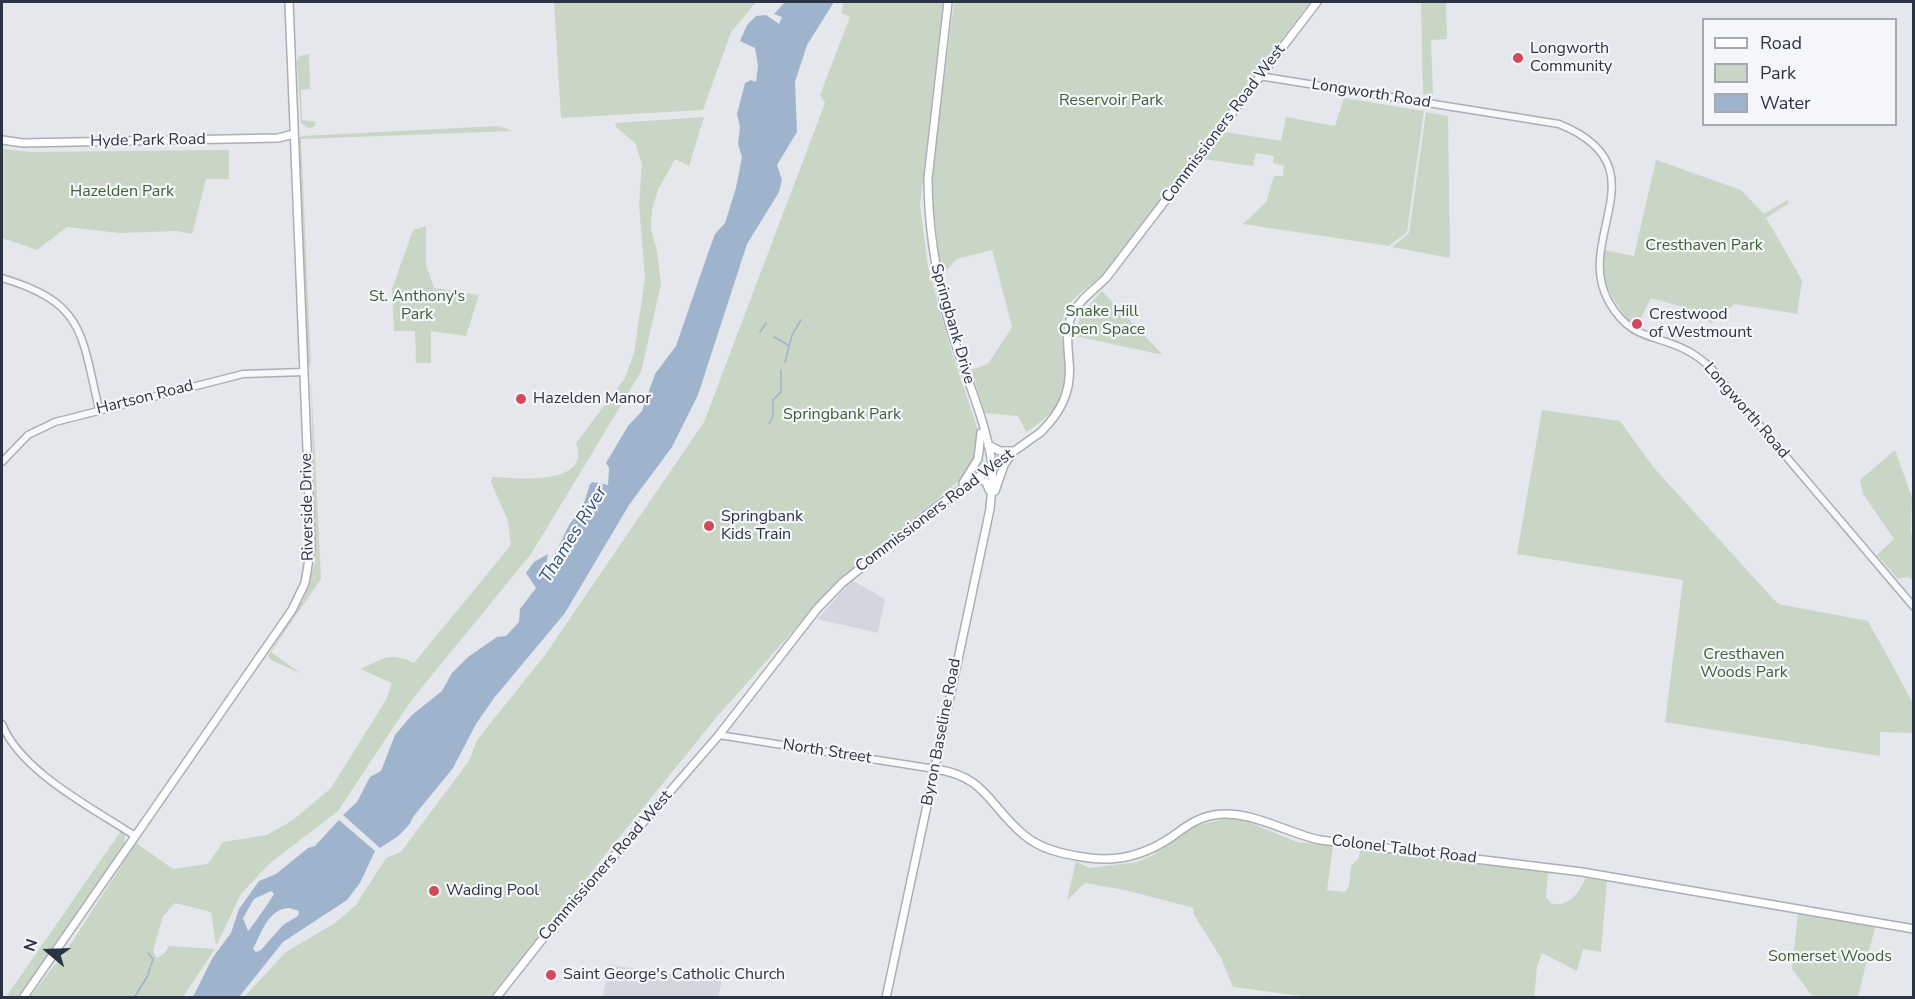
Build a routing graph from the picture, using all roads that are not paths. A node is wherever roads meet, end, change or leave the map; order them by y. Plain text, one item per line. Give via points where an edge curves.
1 (289, 2) edge
2 (948, 2) edge
3 (1317, 2) edge
4 (1259, 76) junction
5 (294, 134) junction
6 (2, 140) edge
7 (2, 278) edge
8 (304, 372) junction
9 (99, 410) junction
10 (977, 412) junction
11 (988, 445) junction
12 (1014, 451) junction
13 (2, 462) edge
14 (993, 465) junction
15 (975, 478) junction
16 (941, 503) junction
17 (990, 509) junction
18 (1914, 606) edge
19 (2, 724) edge
20 (719, 735) junction
21 (935, 769) junction
22 (135, 836) junction
23 (1914, 928) edge
24 (22, 998) edge
25 (495, 998) edge
26 (886, 998) edge

1 - 5 main road, Riverside Drive
2 - 10 main road, Springbank Drive via 928,207 933,259
3 - 4 main road, Commissioners Road West
4 - 12 main road, Commissioners Road West via 1106,278 1074,312 1067,341 1070,376 1060,410 1041,432
4 - 18 street, Longworth Road via 1558,124 1594,144 1606,162 1612,186 1599,266 1609,302 1635,330 1688,350 1710,367
5 - 6 main road, Hyde Park Road via 23,143
5 - 8 main road, Riverside Drive
7 - 9 street via 41,291 63,306 73,319 83,338
8 - 9 street, Hartson Road via 243,374
8 - 22 main road, Riverside Drive via 311,547 305,583 291,610
9 - 13 street, Hartson Road via 42,427 28,435
10 - 11 main road, Springbank Drive
10 - 16 main road via 982,442 978,459 968,477
11 - 12 main road via 1000,451
11 - 14 main road, Springbank Drive
12 - 14 main road, Commissioners Road West
12 - 17 main road via 1001,472
14 - 15 main road, Commissioners Road West
14 - 17 main road, Byron Baseline Road
15 - 16 main road, Commissioners Road West
15 - 17 main road via 989,484
16 - 20 main road, Commissioners Road West via 842,583 817,609
17 - 21 main road, Byron Baseline Road
19 - 22 street via 24,758
20 - 21 street, North Street
20 - 25 main road, Commissioners Road West
21 - 23 main road, Colonel Talbot Road via 957,772 977,784 1025,836 1053,852 1086,858 1135,857 1188,824 1226,814 1249,817 1320,840 1582,872
21 - 26 main road, Byron Baseline Road
22 - 24 main road, Riverside Drive

